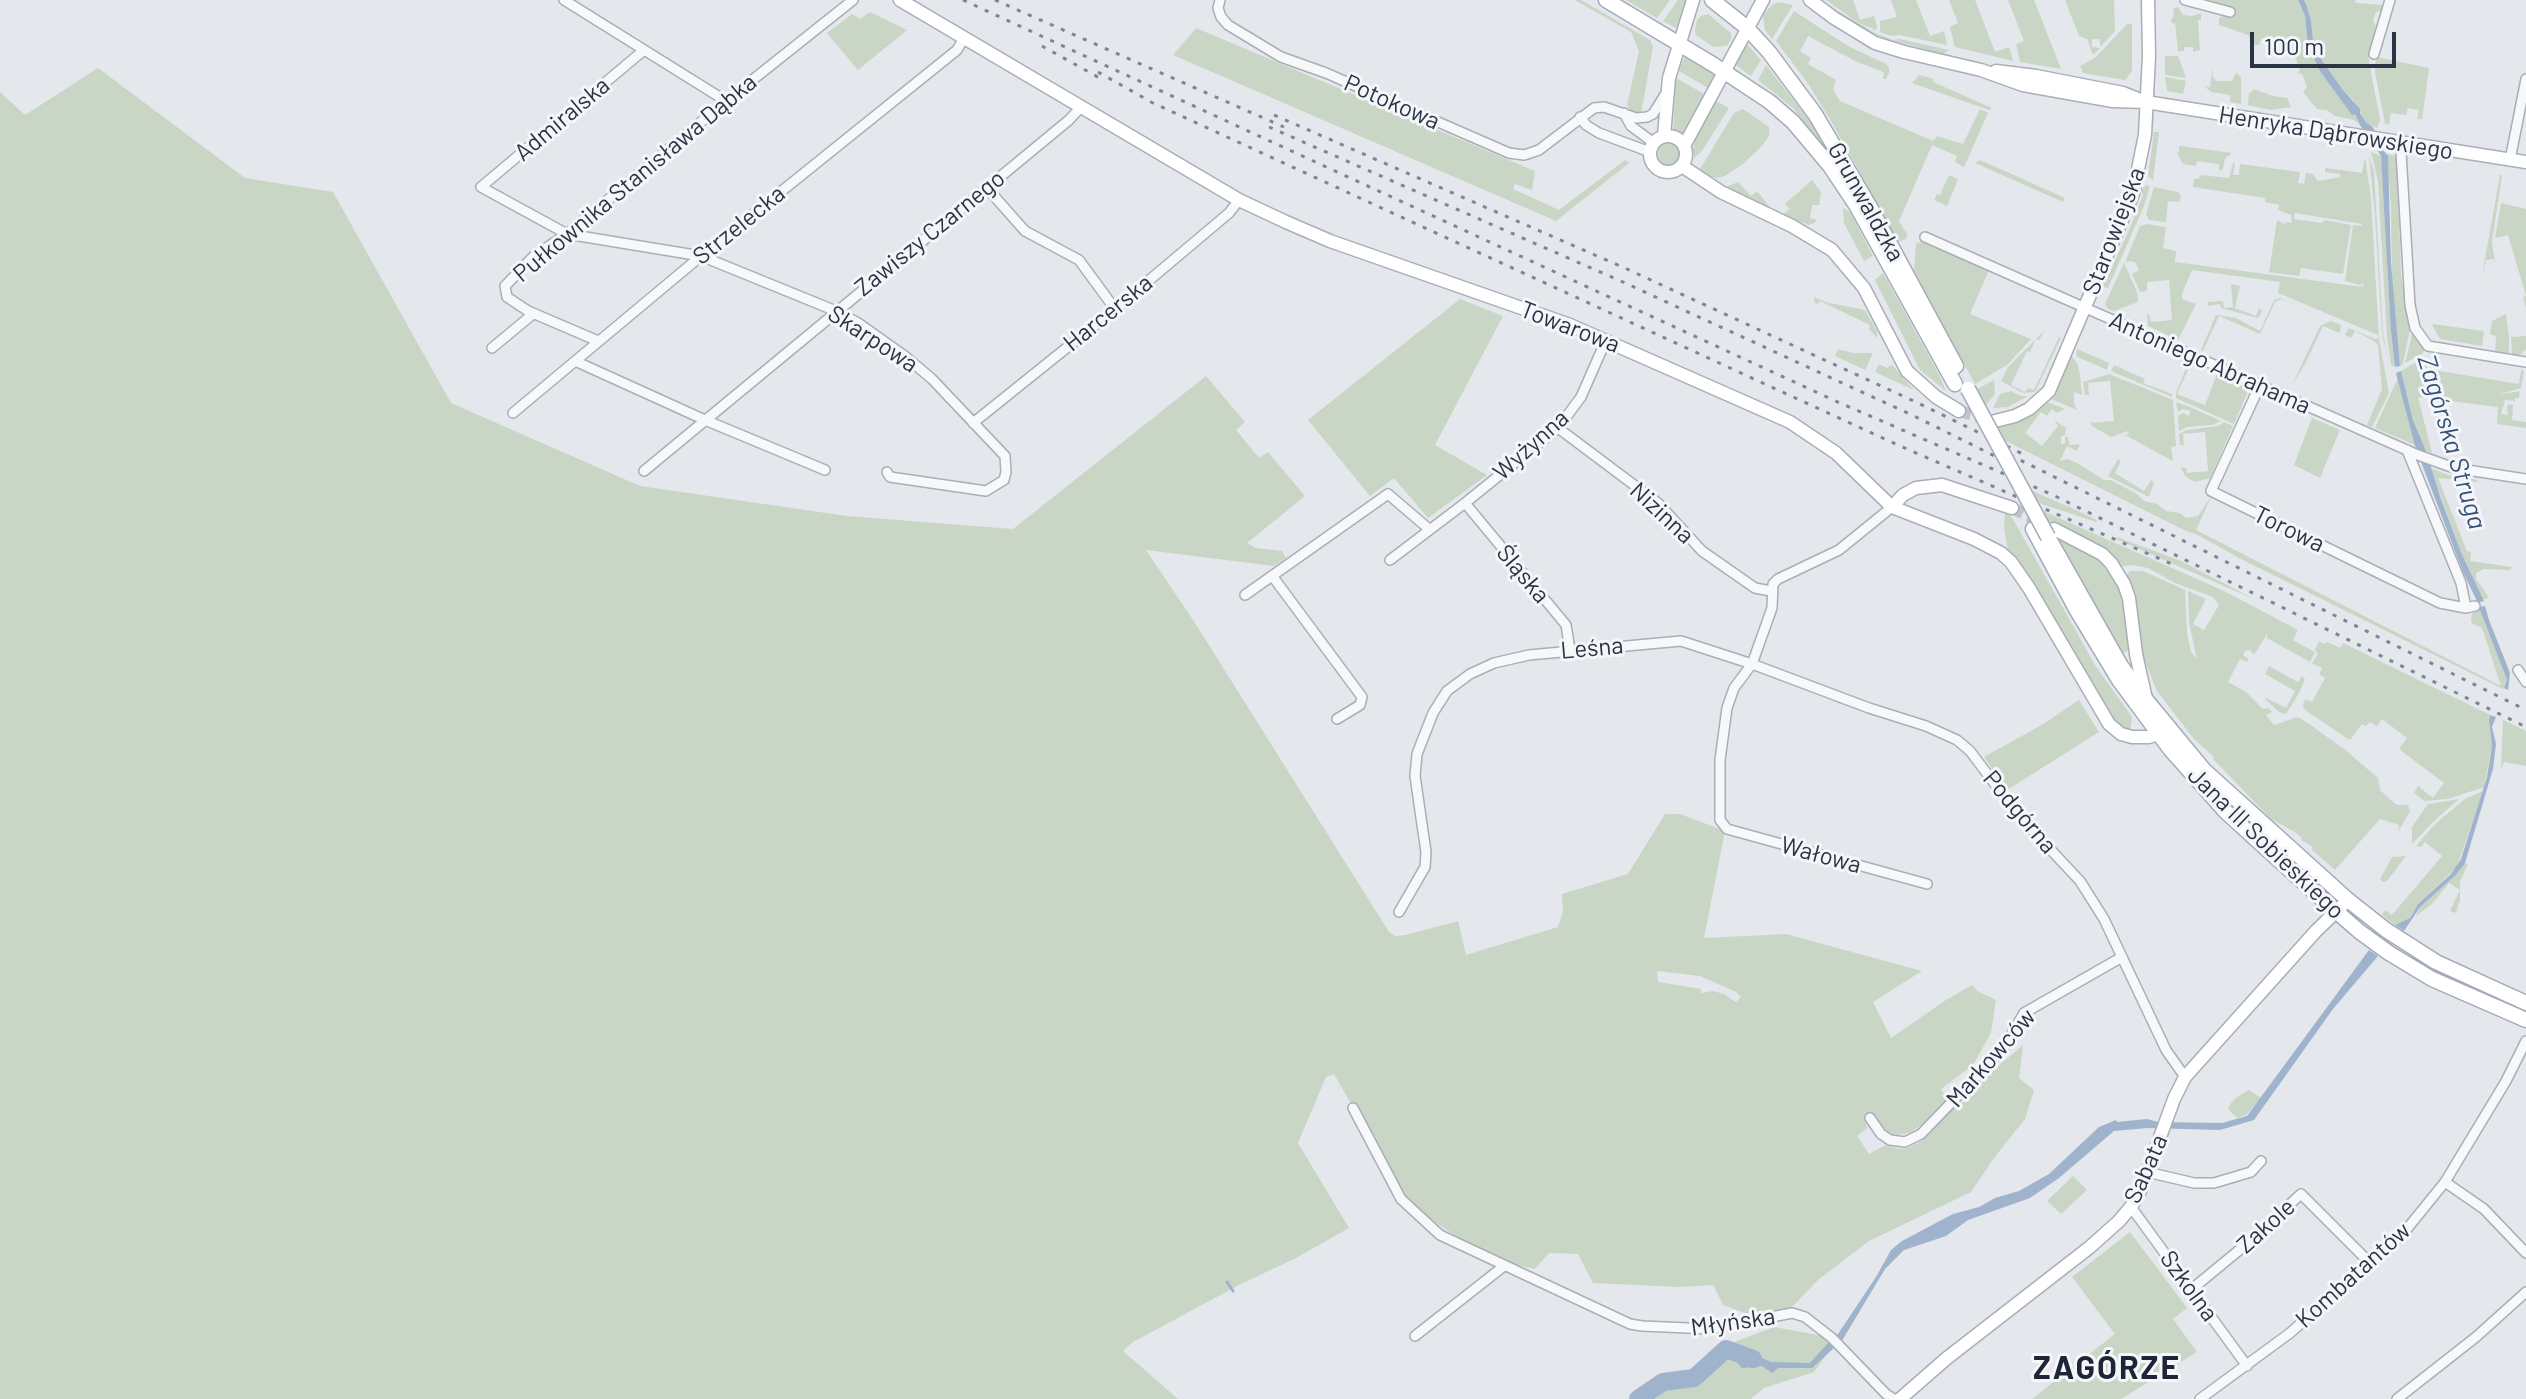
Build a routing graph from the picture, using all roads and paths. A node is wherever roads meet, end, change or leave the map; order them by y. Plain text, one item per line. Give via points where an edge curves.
1 (564, 0) edge
2 (853, 0) edge
3 (900, 0) edge
4 (1220, 0) edge
5 (1606, 0) edge
6 (1693, 0) edge
7 (1712, 0) edge
8 (1763, 0) edge
9 (1810, 0) edge
10 (2148, 0) edge
11 (2185, 0) edge
12 (2390, 0) edge
13 (2230, 12) dead end
14 (1746, 27) junction
15 (964, 38) junction
16 (1679, 44) junction
17 (644, 50) junction
18 (2374, 54) dead end
19 (1725, 72) junction
20 (2526, 79) edge
21 (1667, 92) junction
22 (726, 101) junction
23 (2146, 102) junction
24 (1081, 107) junction
25 (1624, 113) junction
26 (1580, 117) junction
27 (2403, 143) junction
28 (1656, 144) junction
29 (1684, 146) junction
30 (2510, 160) junction
31 (2526, 162) edge
32 (1682, 166) junction
33 (481, 187) joint
34 (986, 187) junction
35 (1239, 200) junction
36 (567, 234) junction
37 (1925, 237) dead end
38 (701, 256) junction
39 (2085, 308) junction
40 (1115, 309) junction
41 (836, 311) junction
42 (533, 314) junction
43 (1606, 340) junction
44 (598, 341) junction
45 (492, 348) dead end
46 (575, 361) junction
47 (2526, 362) edge
48 (2260, 385) junction
49 (1961, 387) junction
50 (1959, 411) tunnel mouth
51 (513, 413) dead end
52 (705, 420) junction
53 (1995, 421) tunnel mouth
54 (973, 423) junction
55 (1558, 428) junction
56 (2407, 450) junction
57 (825, 470) dead end
58 (644, 471) dead end
59 (887, 472) dead end
60 (2526, 479) edge
61 (1465, 503) junction
62 (1892, 507) junction
63 (2012, 508) tunnel mouth
64 (1429, 529) junction
65 (2051, 533) junction
66 (1390, 560) dead end
67 (1273, 577) junction
68 (1771, 591) junction
69 (1245, 595) dead end
70 (1570, 650) junction
71 (1752, 664) junction
72 (2518, 670) dead end
73 (2526, 682) edge
74 (2147, 701) junction
75 (1337, 719) dead end
76 (2158, 734) junction
77 (1927, 884) dead end
78 (2348, 900) junction
79 (2336, 911) junction
80 (1399, 912) dead end
81 (2122, 957) junction
82 (2526, 1003) edge
83 (2526, 1020) edge
84 (2526, 1041) edge
85 (2185, 1077) junction
86 (1353, 1108) dead end
87 (1870, 1118) dead end
88 (2261, 1161) dead end
89 (2147, 1172) junction
90 (2445, 1182) junction
91 (2131, 1207) junction
92 (2526, 1253) edge
93 (2370, 1263) junction
94 (1504, 1266) junction
95 (2192, 1289) junction
96 (2526, 1292) edge
97 (1415, 1336) dead end
98 (2247, 1366) junction
99 (1894, 1399) edge
100 (1900, 1399) edge
101 (2200, 1399) edge
102 (2397, 1399) edge

1 - 17 street
2 - 22 street, Pułkownika Stanisława Dąbka
3 - 15 street, Towarowa
4 - 26 street, Potokowa via 1218,8 1228,25 1281,57 1509,153 1539,150
5 - 16 main road, Grunwaldzka
6 - 16 street
7 - 14 main road, Grunwaldzka
8 - 14 street
9 - 23 street, Henryka Dąbrowskiego via 1875,43 1904,52 2123,93
10 - 23 street, Starowiejska
11 - 13 street
12 - 18 street
14 - 19 street
14 - 49 main road, Grunwaldzka via 1839,152
15 - 24 street, Towarowa
15 - 38 street, Strzelecka via 957,50
16 - 19 main road, Grunwaldzka
16 - 21 street
17 - 22 street
17 - 33 street, Admiralska
19 - 29 street
19 - 49 main road, Grunwaldzka via 1793,122 1830,166
20 - 30 street
21 - 25 street, Potokowa via 1653,114 1636,118
21 - 28 street
22 - 36 street, Pułkownika Stanisława Dąbka
23 - 27 street, Henryka Dąbrowskiego
23 - 39 street, Starowiejska via 2133,194
24 - 34 street, Zawiszy Czarnego
24 - 35 street, Towarowa
25 - 26 street, Potokowa via 1604,107
25 - 28 street via 1631,126
26 - 28 street via 1599,133
27 - 30 street, Henryka Dąbrowskiego
27 - 47 street via 2415,328 2428,346
28 - 29 street via 1676,138
28 - 32 street via 1653,164 1662,171
29 - 32 street
30 - 31 street, Henryka Dąbrowskiego
32 - 50 street via 1832,250 1864,288 1907,371
33 - 36 street, Skarpowa
34 - 40 street via 1025,231 1079,260
34 - 41 street, Zawiszy Czarnego
35 - 40 street, Harcerska
35 - 43 street, Towarowa via 1330,241
36 - 38 street, Skarpowa
36 - 42 street, Pułkownika Stanisława Dąbka via 534,256 505,286 507,297
37 - 39 street, Antoniego Abrahama
38 - 41 street, Skarpowa
38 - 44 street, Strzelecka
39 - 48 street, Antoniego Abrahama
39 - 53 street, Starowiejska via 2049,391 2029,409
40 - 54 street, Harcerska
41 - 52 street, Zawiszy Czarnego
41 - 54 street, Skarpowa via 906,357
42 - 44 street, Pułkownika Stanisława Dąbka
42 - 45 street
43 - 55 street, Wyżynna via 1581,397
43 - 62 street, Towarowa via 1790,422 1836,453
44 - 46 street, Strzelecka
46 - 51 street, Strzelecka
46 - 52 street
48 - 56 street, Antoniego Abrahama
48 - 56 street, Torowa via 2211,491 2440,603 2470,607
49 - 65 main road, Jana III Sobieskiego, bridge
49 - 76 main road, Jana III Sobieskiego via 2076,609
52 - 57 street
52 - 58 street, Zawiszy Czarnego
54 - 59 street, Skarpowa via 1005,456 1004,480 997,486 973,490 890,477
55 - 61 street, Wyżynna
55 - 68 street, Nizinna via 1658,503 1702,551 1755,588
56 - 60 street, Antoniego Abrahama via 2454,468
61 - 64 street, Wyżynna
61 - 70 street, Śląska via 1566,625
62 - 63 street via 1916,488 1942,485
62 - 68 street via 1839,550 1778,579
62 - 76 street, Towarowa via 1974,539 2011,562 2109,724 2132,737
64 - 66 street, Wyżynna
64 - 67 street via 1388,494
65 - 74 main road, Jana III Sobieskiego via 2121,666
65 - 74 street via 2102,554 2124,584
67 - 69 street
67 - 75 street via 1362,697 1360,705
68 - 71 street via 1772,608
70 - 71 street, Leśna via 1681,641
70 - 80 street, Leśna via 1494,663 1447,691 1417,754 1425,867
71 - 77 street, Wałowa via 1734,688 1725,720 1720,820 1727,829
71 - 81 street, Podgórna via 1957,740 2080,881
72 - 73 street
74 - 78 main road, Jana III Sobieskiego via 2204,770
76 - 79 main road, Jana III Sobieskiego via 2226,812
78 - 79 street, Sabata
78 - 82 main road, Jana III Sobieskiego via 2421,954
79 - 83 main road, Jana III Sobieskiego via 2407,965
79 - 85 street, Sabata
81 - 85 street, Podgórna via 2166,1050
81 - 87 street, Markowców via 2024,1013 2003,1049 1921,1134 1905,1142 1890,1140
84 - 90 street, Kombatantów
85 - 89 street, Sabata
86 - 94 street, Młyńska via 1401,1199 1440,1235
88 - 89 street via 2251,1172 2214,1183
89 - 91 street, Sabata
90 - 92 street via 2484,1209
90 - 93 street, Kombatantów via 2402,1235
91 - 95 street, Szkolna
91 - 100 street, Sabata via 2107,1233
93 - 95 street, Zakole via 2301,1194
93 - 98 street, Kombatantów
94 - 97 street
94 - 99 street, Młyńska via 1630,1324 1711,1329 1792,1313 1805,1317
95 - 98 street, Szkolna
96 - 102 street
98 - 101 street, Kombatantów

